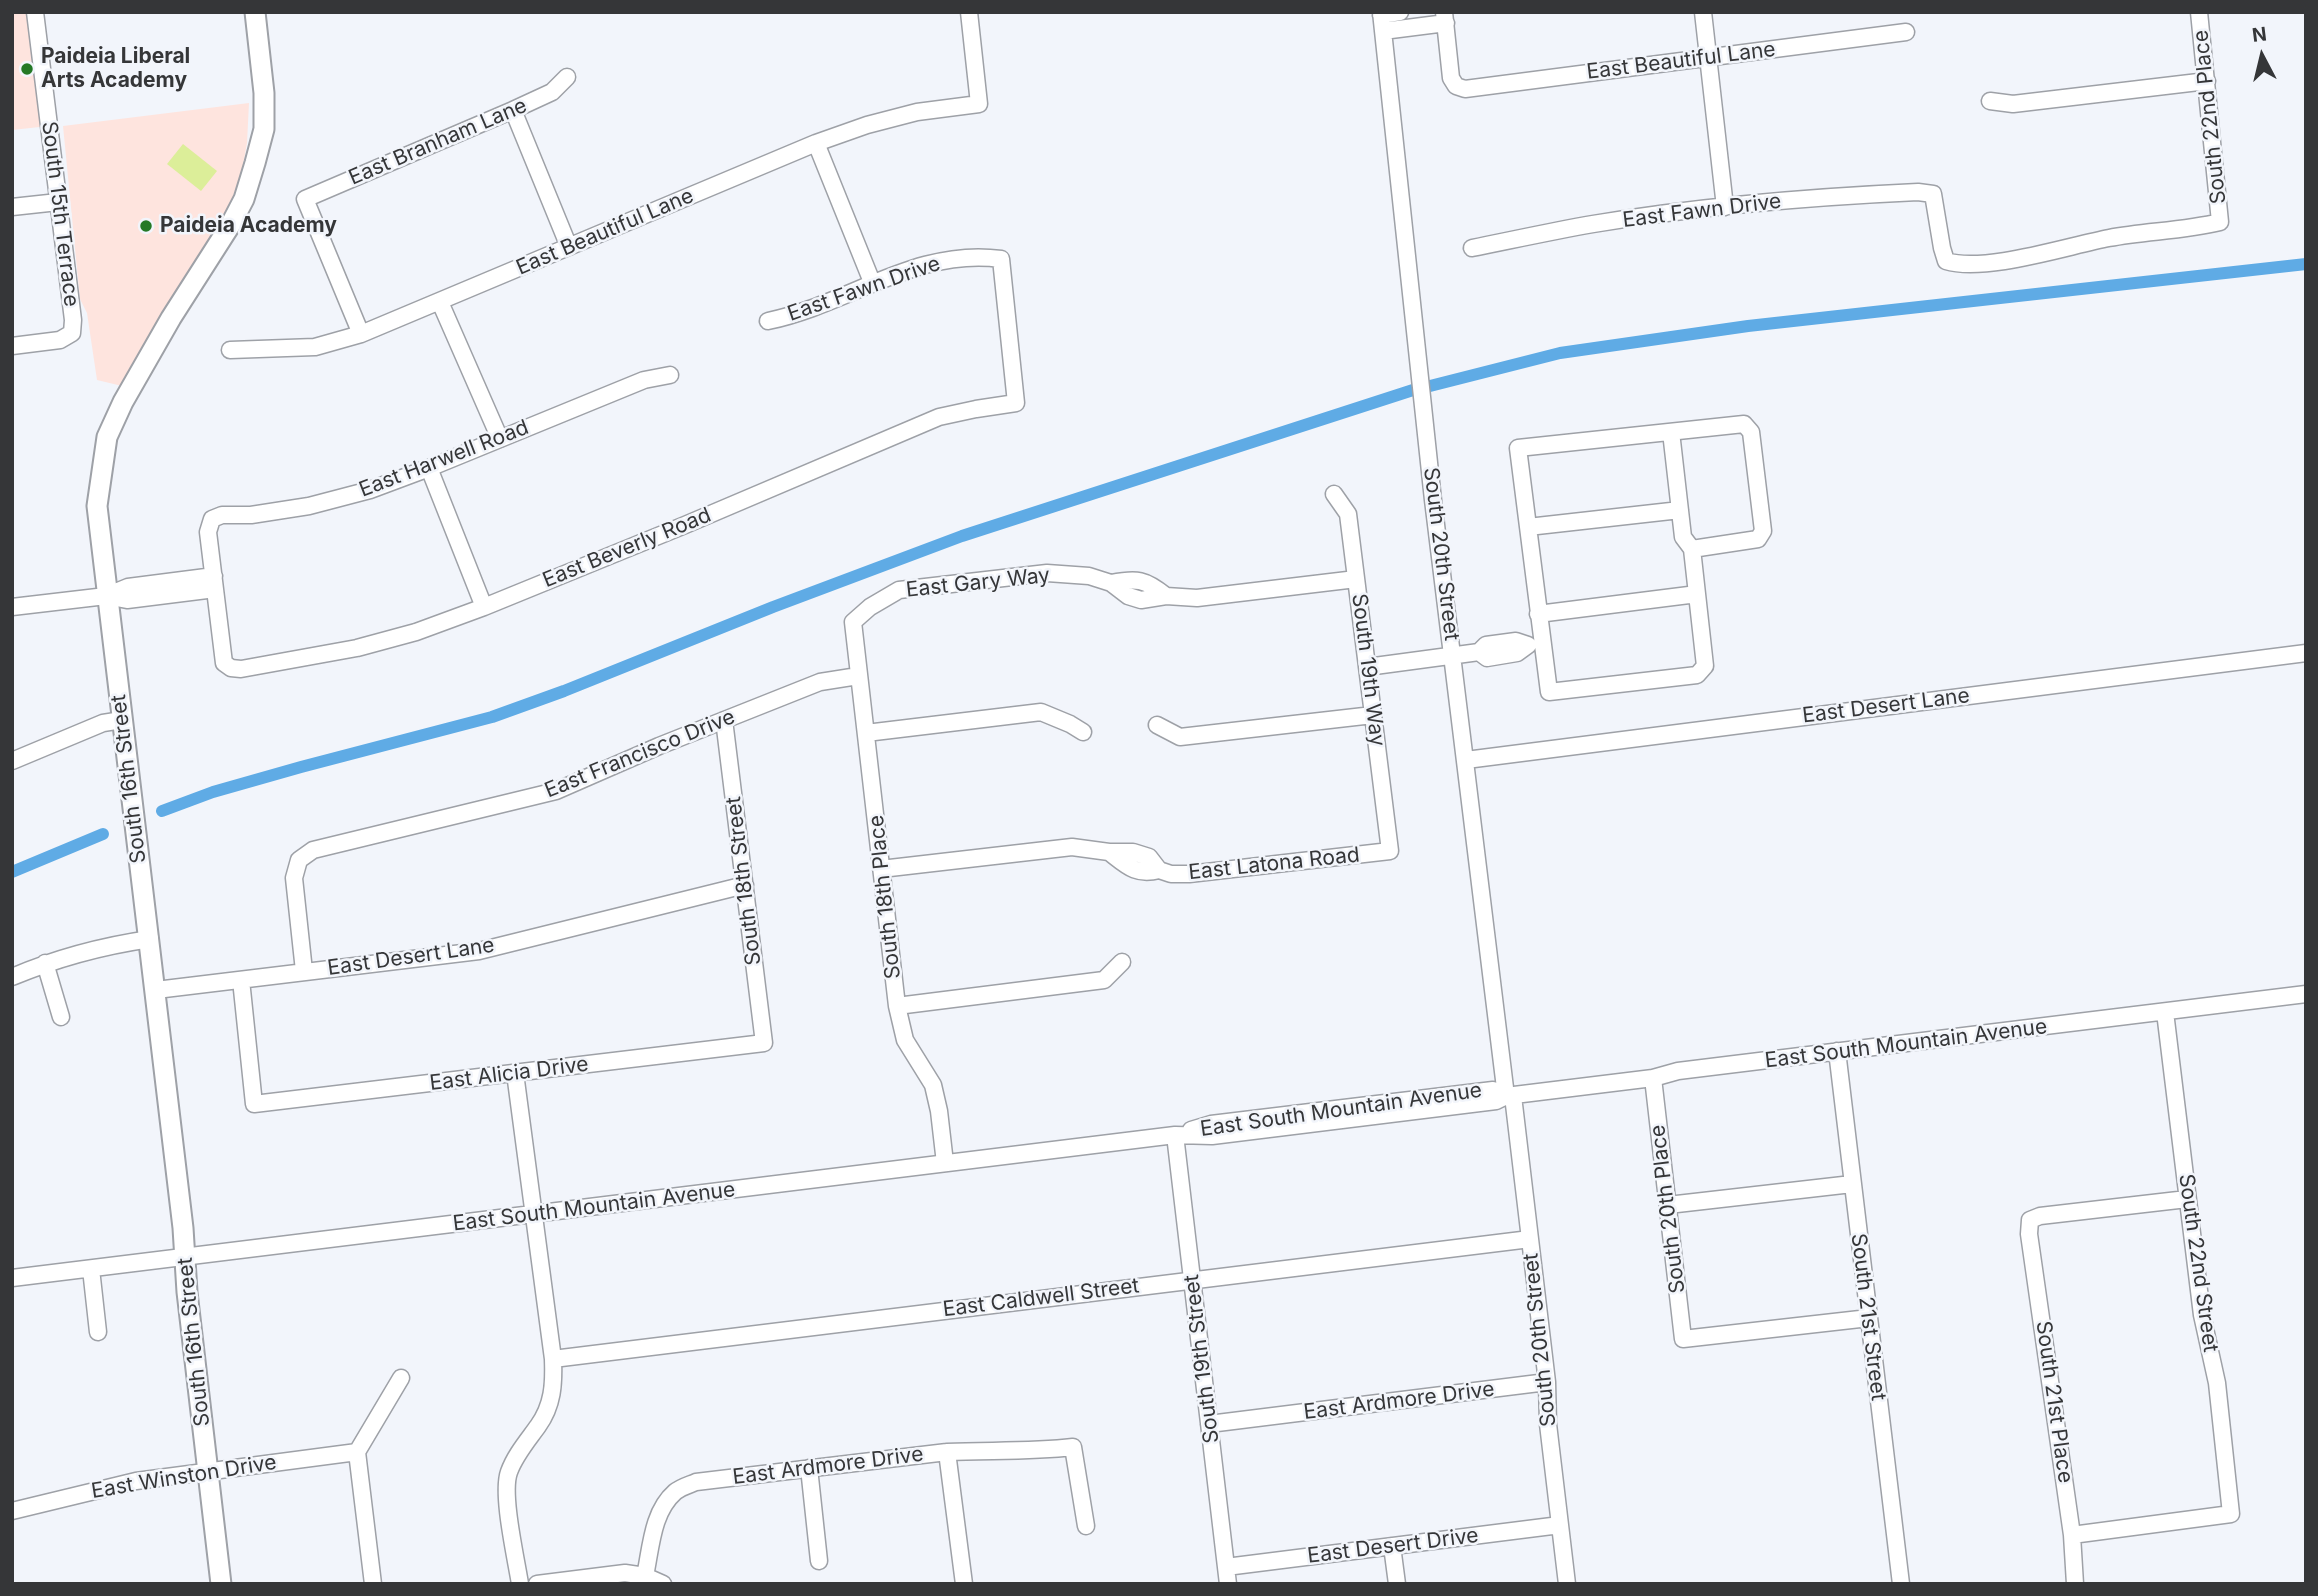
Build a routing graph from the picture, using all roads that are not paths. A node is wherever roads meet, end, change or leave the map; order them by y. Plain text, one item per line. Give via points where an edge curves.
1 (35, 12) edge
2 (255, 12) edge
3 (969, 12) edge
4 (1400, 12) edge
5 (1703, 12) edge
6 (2199, 12) edge
7 (1445, 18) edge
8 (1382, 19) edge
9 (1906, 32) dead end
10 (1709, 57) junction
11 (567, 77) dead end
12 (2207, 80) junction
13 (1990, 101) dead end
14 (513, 110) junction
15 (816, 144) junction
16 (58, 202) junction
17 (1725, 207) junction
18 (12, 208) edge
19 (569, 247) junction
20 (1472, 248) dead end
21 (1946, 261) joint
22 (872, 282) junction
23 (440, 302) junction
24 (768, 321) dead end
25 (360, 334) junction
26 (12, 346) edge
27 (230, 349) dead end
28 (670, 375) dead end
29 (1016, 403) joint
30 (1671, 432) junction
31 (499, 439) junction
32 (429, 468) junction
33 (1334, 494) dead end
34 (1680, 510) junction
35 (1528, 527) junction
36 (1692, 550) junction
37 (1356, 579) junction
38 (215, 582) junction
39 (1698, 594) junction
40 (106, 596) junction
41 (12, 607) edge
42 (484, 607) junction
43 (1538, 614) junction
44 (853, 622) joint
45 (1535, 644) junction
46 (2306, 653) edge
47 (1453, 656) junction
48 (1367, 667) junction
49 (858, 676) junction
50 (1373, 715) junction
51 (122, 720) junction
52 (724, 720) junction
53 (1157, 725) dead end
54 (1083, 732) dead end
55 (866, 733) junction
56 (1466, 760) junction
57 (12, 761) edge
58 (1390, 850) joint
59 (881, 869) junction
60 (745, 885) junction
61 (149, 939) junction
62 (1122, 962) dead end
63 (45, 963) junction
64 (304, 971) junction
65 (12, 977) edge
66 (241, 979) junction
67 (156, 990) junction
68 (2306, 994) edge
69 (897, 1006) junction
70 (2165, 1012) junction
71 (61, 1017) dead end
72 (764, 1043) joint
73 (1837, 1051) junction
74 (515, 1073) junction
75 (1653, 1078) junction
76 (1510, 1096) junction
77 (1175, 1135) junction
78 (945, 1163) junction
79 (1852, 1184) junction
80 (2187, 1199) junction
81 (1668, 1205) junction
82 (532, 1214) junction
83 (1530, 1239) junction
84 (185, 1257) junction
85 (91, 1269) junction
86 (12, 1278) edge
87 (1192, 1279) junction
88 (1869, 1318) junction
89 (98, 1332) dead end
90 (553, 1359) junction
91 (401, 1378) dead end
92 (1547, 1382) junction
93 (1209, 1424) junction
94 (356, 1452) junction
95 (947, 1452) junction
96 (809, 1468) junction
97 (208, 1471) junction
98 (12, 1511) edge
99 (1560, 1525) junction
100 (1086, 1526) dead end
101 (2072, 1535) junction
102 (1392, 1546) junction
103 (818, 1561) dead end
104 (1226, 1567) junction
105 (645, 1576) junction
106 (221, 1584) edge
107 (373, 1584) edge
108 (520, 1584) edge
109 (537, 1584) edge
110 (663, 1584) edge
111 (964, 1584) edge
112 (1228, 1584) edge
113 (1397, 1584) edge
114 (1567, 1584) edge
115 (1901, 1584) edge
116 (2075, 1584) edge

1 - 16 street, South 15th Terrace
2 - 40 main road, South 16th Street via 264,129 244,199 123,402 107,437 97,506
3 - 15 street, East Beautiful Lane via 979,104 917,112
4 - 8 street
5 - 10 street
6 - 12 street, South 22nd Place
7 - 8 street
7 - 10 street, East Beautiful Lane via 1451,78 1465,89
8 - 47 street, South 20th Street
9 - 10 street, East Beautiful Lane
10 - 17 street
11 - 14 street, East Branham Lane via 552,92
12 - 13 street via 2013,104
12 - 21 street, South 22nd Place via 2220,222 2012,259 1960,265
14 - 19 street
14 - 25 street, East Branham Lane via 305,199
15 - 19 street, East Beautiful Lane
15 - 22 street
16 - 18 street
16 - 26 street, South 15th Terrace via 72,333 60,340
17 - 20 street, East Fawn Drive via 1593,224
17 - 21 street, East Fawn Drive via 1823,196 1933,194
19 - 23 street, East Beautiful Lane
22 - 24 street, East Fawn Drive via 792,316
22 - 29 street, East Fawn Drive via 946,260 1001,259
23 - 25 street, East Beautiful Lane
23 - 31 street
25 - 27 street, East Beautiful Lane via 315,347
28 - 31 street, East Harwell Road via 644,380
29 - 42 street, East Beverly Road via 939,417
30 - 34 street
30 - 35 street via 1518,448
30 - 36 street via 1744,424 1751,432 1763,531 1758,540
31 - 32 street, East Harwell Road
32 - 38 street, East Harwell Road via 309,506 212,519 208,532
32 - 42 street
33 - 37 street, South 19th Way via 1348,514
34 - 35 street
34 - 36 street via 1683,537
35 - 43 street
36 - 39 street
37 - 44 street, East Gary Way via 1141,600 1089,576 1047,573 900,590
37 - 48 street, South 19th Way
38 - 40 street via 127,600
38 - 42 street, East Beverly Road via 224,663 241,669 357,648
39 - 43 street
39 - 45 street via 1705,666 1697,675 1549,692
40 - 41 street
40 - 51 main road, South 16th Street
43 - 45 street
44 - 49 street, South 18th Place
45 - 47 street via 1517,653 1487,658 1479,652
46 - 56 street, East Desert Lane
47 - 48 street
47 - 56 street, South 20th Street
48 - 50 street, South 19th Way
49 - 52 street, East Francisco Drive via 820,682
49 - 55 street, South 18th Place
50 - 53 street via 1180,737
50 - 58 street, South 19th Way
51 - 57 street via 103,723
51 - 61 main road, South 16th Street
52 - 60 street, South 18th Street
52 - 64 street, East Francisco Drive via 556,791 313,850 299,860 294,878
54 - 55 street via 1041,712
55 - 59 street, South 18th Place
56 - 76 street, South 20th Street
58 - 59 street, East Latona Road via 1189,874 1145,873 1109,852 1072,847
59 - 69 street, South 18th Place
60 - 64 street, East Desert Lane via 479,951
60 - 72 street, South 18th Street
61 - 63 street
61 - 67 main road, South 16th Street
62 - 69 street via 1104,979
63 - 65 street
63 - 71 street
64 - 66 street, East Desert Lane
66 - 67 street, East Desert Lane
66 - 74 street, East Alicia Drive via 254,1104
67 - 84 main road, South 16th Street
68 - 70 street, East South Mountain Avenue
69 - 78 street, South 18th Place via 905,1040 933,1085
70 - 73 street, East South Mountain Avenue
70 - 80 street, South 22nd Street
72 - 74 street, East Alicia Drive
73 - 75 street, East South Mountain Avenue
73 - 79 street, South 21st Street
74 - 82 street
75 - 76 street, East South Mountain Avenue
75 - 81 street, South 20th Place
76 - 77 street, East South Mountain Avenue via 1493,1090 1211,1124
76 - 83 street, South 20th Street
77 - 78 street, East South Mountain Avenue
77 - 87 street, South 19th Street
78 - 82 street, East South Mountain Avenue
79 - 81 street
79 - 88 street, South 21st Street
80 - 101 street, South 21st Place via 2030,1220
80 - 101 street, South 22nd Street via 2202,1315 2217,1383 2231,1514
81 - 88 street, South 20th Place via 1683,1339
82 - 84 street, East South Mountain Avenue
82 - 90 street
83 - 87 street, East Caldwell Street
83 - 92 street, South 20th Street
84 - 85 street, East South Mountain Avenue
84 - 97 main road, South 16th Street
85 - 86 street, East South Mountain Avenue
85 - 89 street
87 - 90 street, East Caldwell Street
87 - 93 street, South 19th Street
88 - 115 street, South 21st Street
90 - 108 street via 554,1387 548,1407 508,1473
91 - 94 street
92 - 93 street, East Ardmore Drive
92 - 99 street, South 20th Street
93 - 104 street, South 19th Street
94 - 97 street, East Winston Drive
94 - 107 street
95 - 96 street, East Ardmore Drive
95 - 100 street, East Ardmore Drive via 1073,1447
95 - 111 street
96 - 103 street
96 - 105 street, East Ardmore Drive via 696,1482 676,1491 656,1522
97 - 98 street, East Winston Drive via 136,1481
97 - 106 main road, South 16th Street
99 - 102 street, East Desert Drive
99 - 114 street, South 20th Street
101 - 116 street, South 21st Place
102 - 104 street, East Desert Drive
102 - 113 street
104 - 112 street, South 19th Street
105 - 109 street via 625,1573
105 - 110 street

